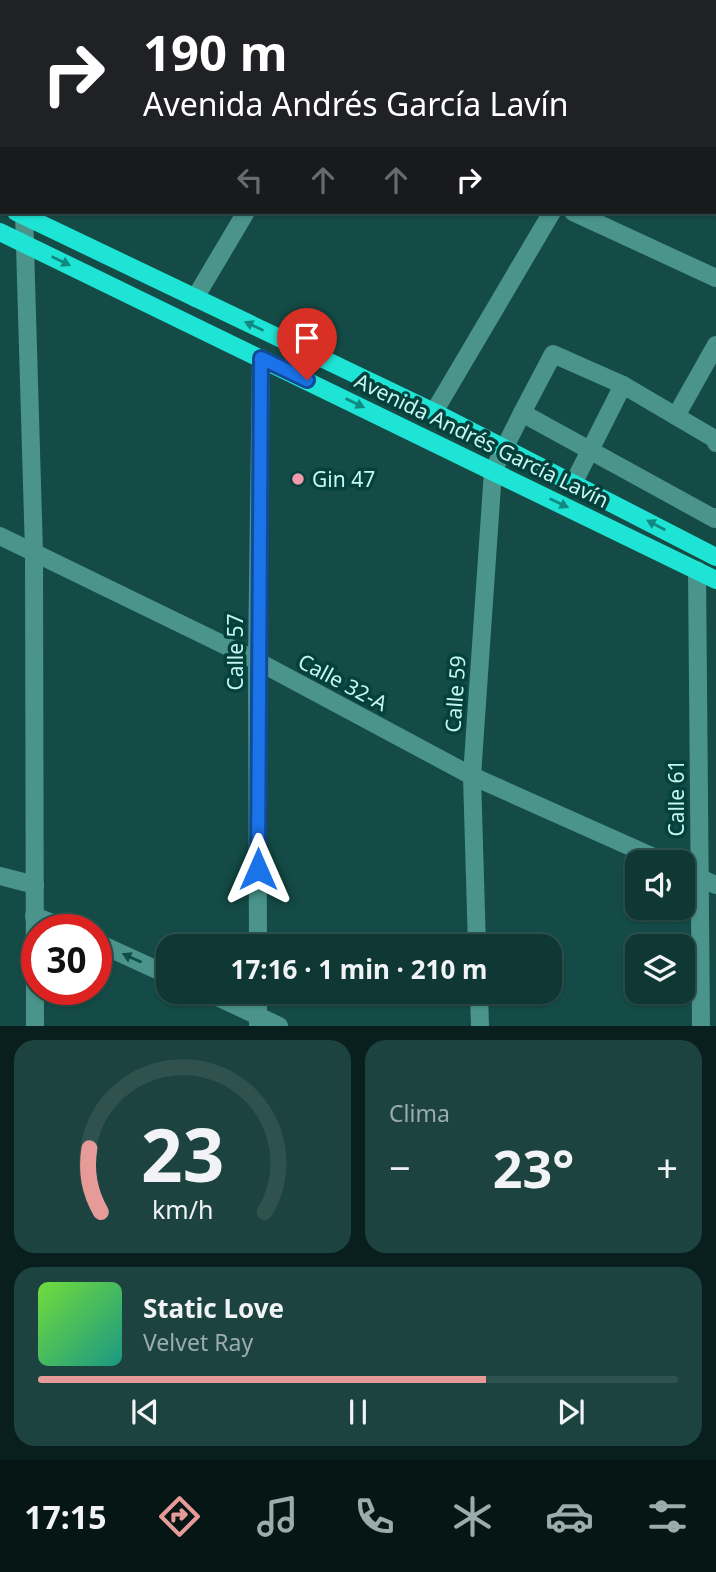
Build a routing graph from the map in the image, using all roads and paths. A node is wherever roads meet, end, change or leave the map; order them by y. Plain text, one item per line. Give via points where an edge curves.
1 (21, 214) edge
2 (23, 214) edge
3 (245, 214) edge
4 (551, 214) edge
5 (577, 214) edge
6 (0, 232) edge
7 (26, 244) junction
8 (716, 278) edge
9 (195, 298) junction
10 (716, 345) edge
11 (261, 358) junction
12 (623, 385) junction
13 (434, 412) junction
14 (522, 413) junction
15 (677, 416) junction
16 (716, 443) edge
17 (503, 446) junction
18 (590, 451) junction
19 (493, 471) junction
20 (574, 482) junction
21 (716, 517) edge
22 (0, 536) edge
23 (34, 552) junction
24 (716, 556) edge
25 (697, 570) junction
26 (716, 580) edge
27 (257, 661) junction
28 (472, 776) junction
29 (638, 850) edge
30 (0, 876) edge
31 (708, 881) edge
32 (35, 885) junction
33 (34, 914) edge
34 (258, 934) edge
35 (477, 934) edge
36 (112, 949) edge
37 (156, 970) edge
38 (228, 1004) edge
39 (479, 1004) edge
40 (35, 1005) edge
41 (258, 1021) edge
42 (35, 1026) edge
43 (279, 1026) edge
44 (480, 1026) edge
45 (701, 1026) edge

1 - 7 street
2 - 9 main road, Avenida Andrés García Lavín
3 - 9 street
4 - 13 street
5 - 8 street
6 - 7 main road, Avenida Andrés García Lavín
7 -> 11 main road, Avenida Andrés García Lavín
7 - 23 street
13 -> 9 main road, Avenida Andrés García Lavín
10 - 15 street
11 -> 19 main road, Avenida Andrés García Lavín
11 - 27 street, Calle 57
12 - 14 street, Calle 59 via 553,354
12 - 15 street
12 - 18 street
13 - 17 main road, Avenida Andrés García Lavín
14 - 17 street, Calle 59
14 - 18 street
15 - 16 street
17 - 19 street, Calle 59
17 - 20 main road, Avenida Andrés García Lavín
18 - 20 street
18 - 21 street
19 -> 25 main road, Avenida Andrés García Lavín
19 - 28 street, Calle 59
24 -> 20 main road, Avenida Andrés García Lavín
22 - 23 street, Calle 32-A
23 - 27 street, Calle 32-A
23 - 32 street
25 - 26 main road, Avenida Andrés García Lavín
25 - 31 street, Calle 61
27 - 28 street, Calle 32-A
27 - 34 street, Calle 57
28 - 29 street, Calle 32-A
28 - 35 street, Calle 59
30 - 32 street
31 - 45 street, Calle 61
32 - 33 street
37 -> 36 street
38 - 41 street
39 - 44 street
40 - 42 street
41 - 43 street

